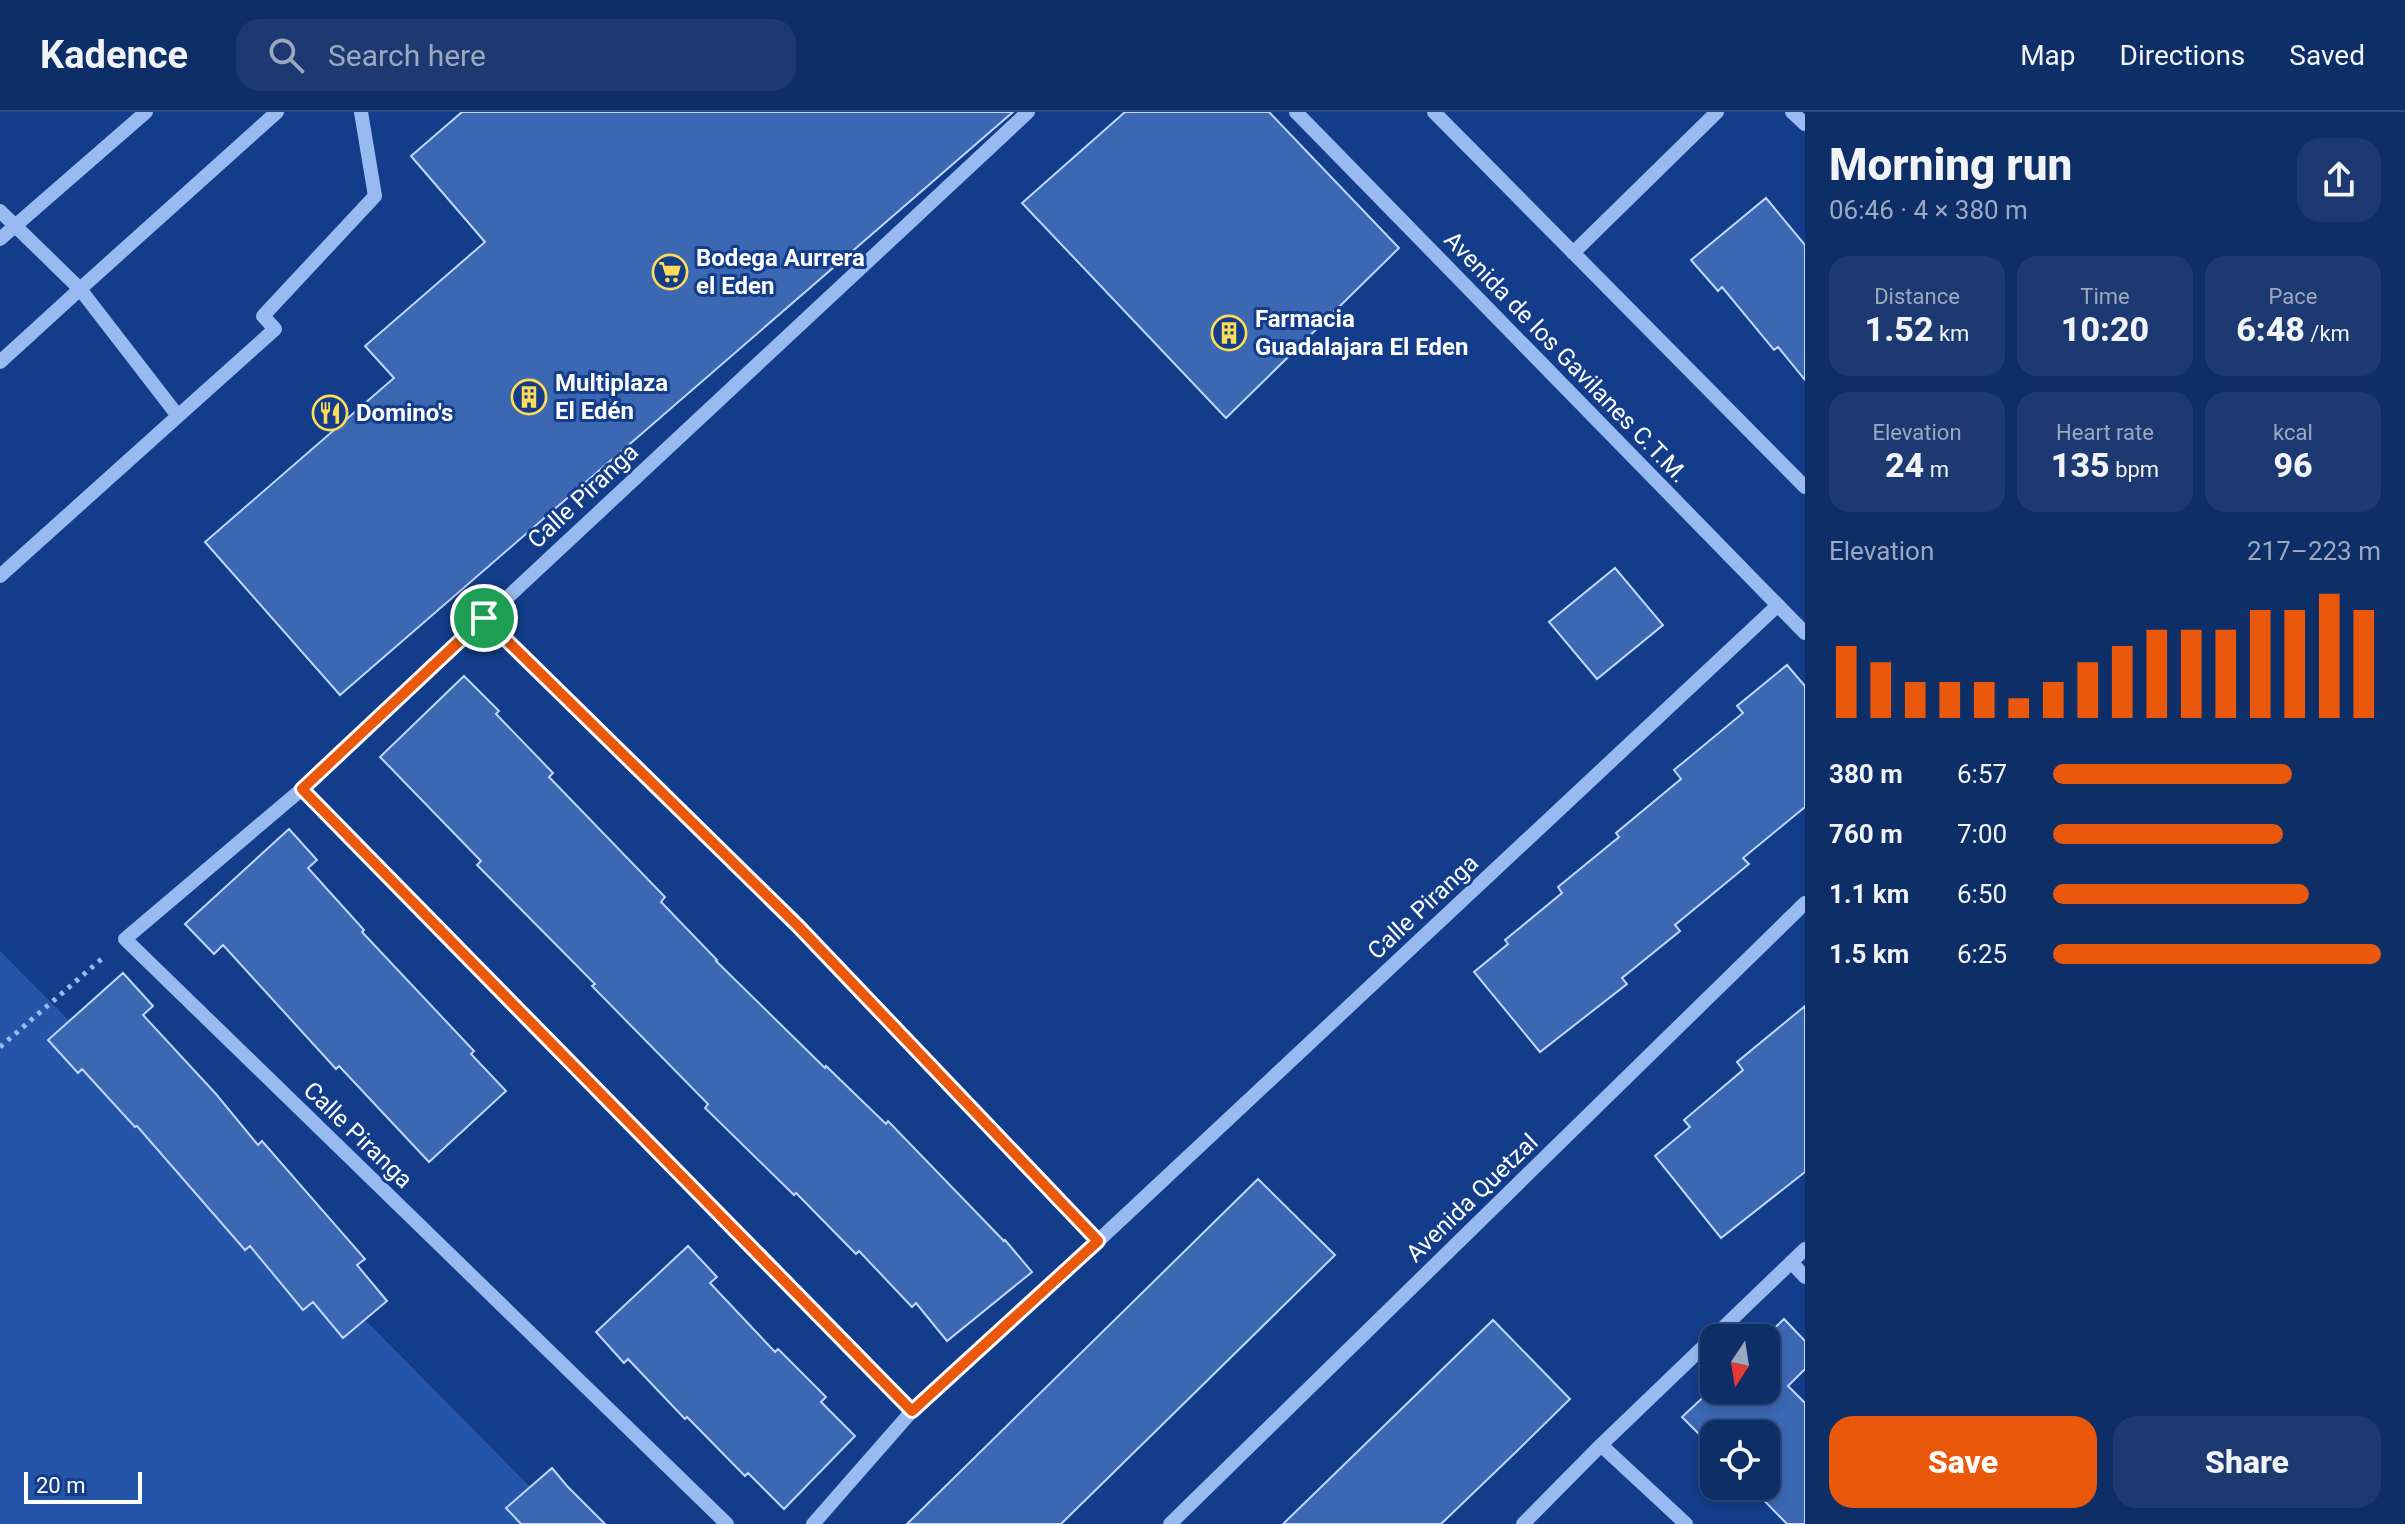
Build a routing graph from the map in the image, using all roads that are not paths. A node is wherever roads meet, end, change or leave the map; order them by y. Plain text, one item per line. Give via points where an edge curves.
1 (146, 112) edge
2 (277, 112) edge
3 (361, 112) edge
4 (1028, 112) edge
5 (1296, 112) edge
6 (1434, 112) edge
7 (1717, 112) edge
8 (1792, 112) edge
9 (1805, 124) edge
10 (0, 211) edge
11 (16, 227) junction
12 (0, 239) edge
13 (1573, 253) junction
14 (80, 289) junction
15 (0, 362) edge
16 (178, 416) junction
17 (1805, 487) edge
18 (0, 576) edge
19 (1778, 605) junction
20 (484, 618) junction
21 (1805, 633) edge
22 (302, 789) junction
23 (1805, 903) edge
24 (1098, 1241) junction
25 (1805, 1249) edge
26 (1791, 1262) junction
27 (1805, 1277) edge
28 (912, 1411) junction
29 (1601, 1445) junction
30 (727, 1524) edge
31 (813, 1524) edge
32 (1170, 1524) edge
33 (1523, 1524) edge
34 (1686, 1524) edge

1 - 11 street
2 - 14 street
3 - 16 street via 375,196 263,316 275,329
4 - 20 street, Calle Piranga
5 - 19 street, Avenida de los Gavilanes C.T.M.
6 - 13 street
7 - 13 street
8 - 9 street
10 - 11 street
11 - 12 street
11 - 14 street
13 - 17 street
14 - 15 street
14 - 16 street
16 - 18 street
19 - 21 street, Avenida de los Gavilanes C.T.M.
19 - 24 street, Calle Piranga
20 - 22 street, Calle Piranga
20 - 24 street via 798,926
22 - 28 street
22 - 30 street, Calle Piranga via 125,939
23 - 32 street, Avenida Quetzal
24 - 28 street, Calle Piranga
25 - 26 street
26 - 27 street
26 - 29 street
28 - 31 street, Calle Piranga
29 - 33 street
29 - 34 street

